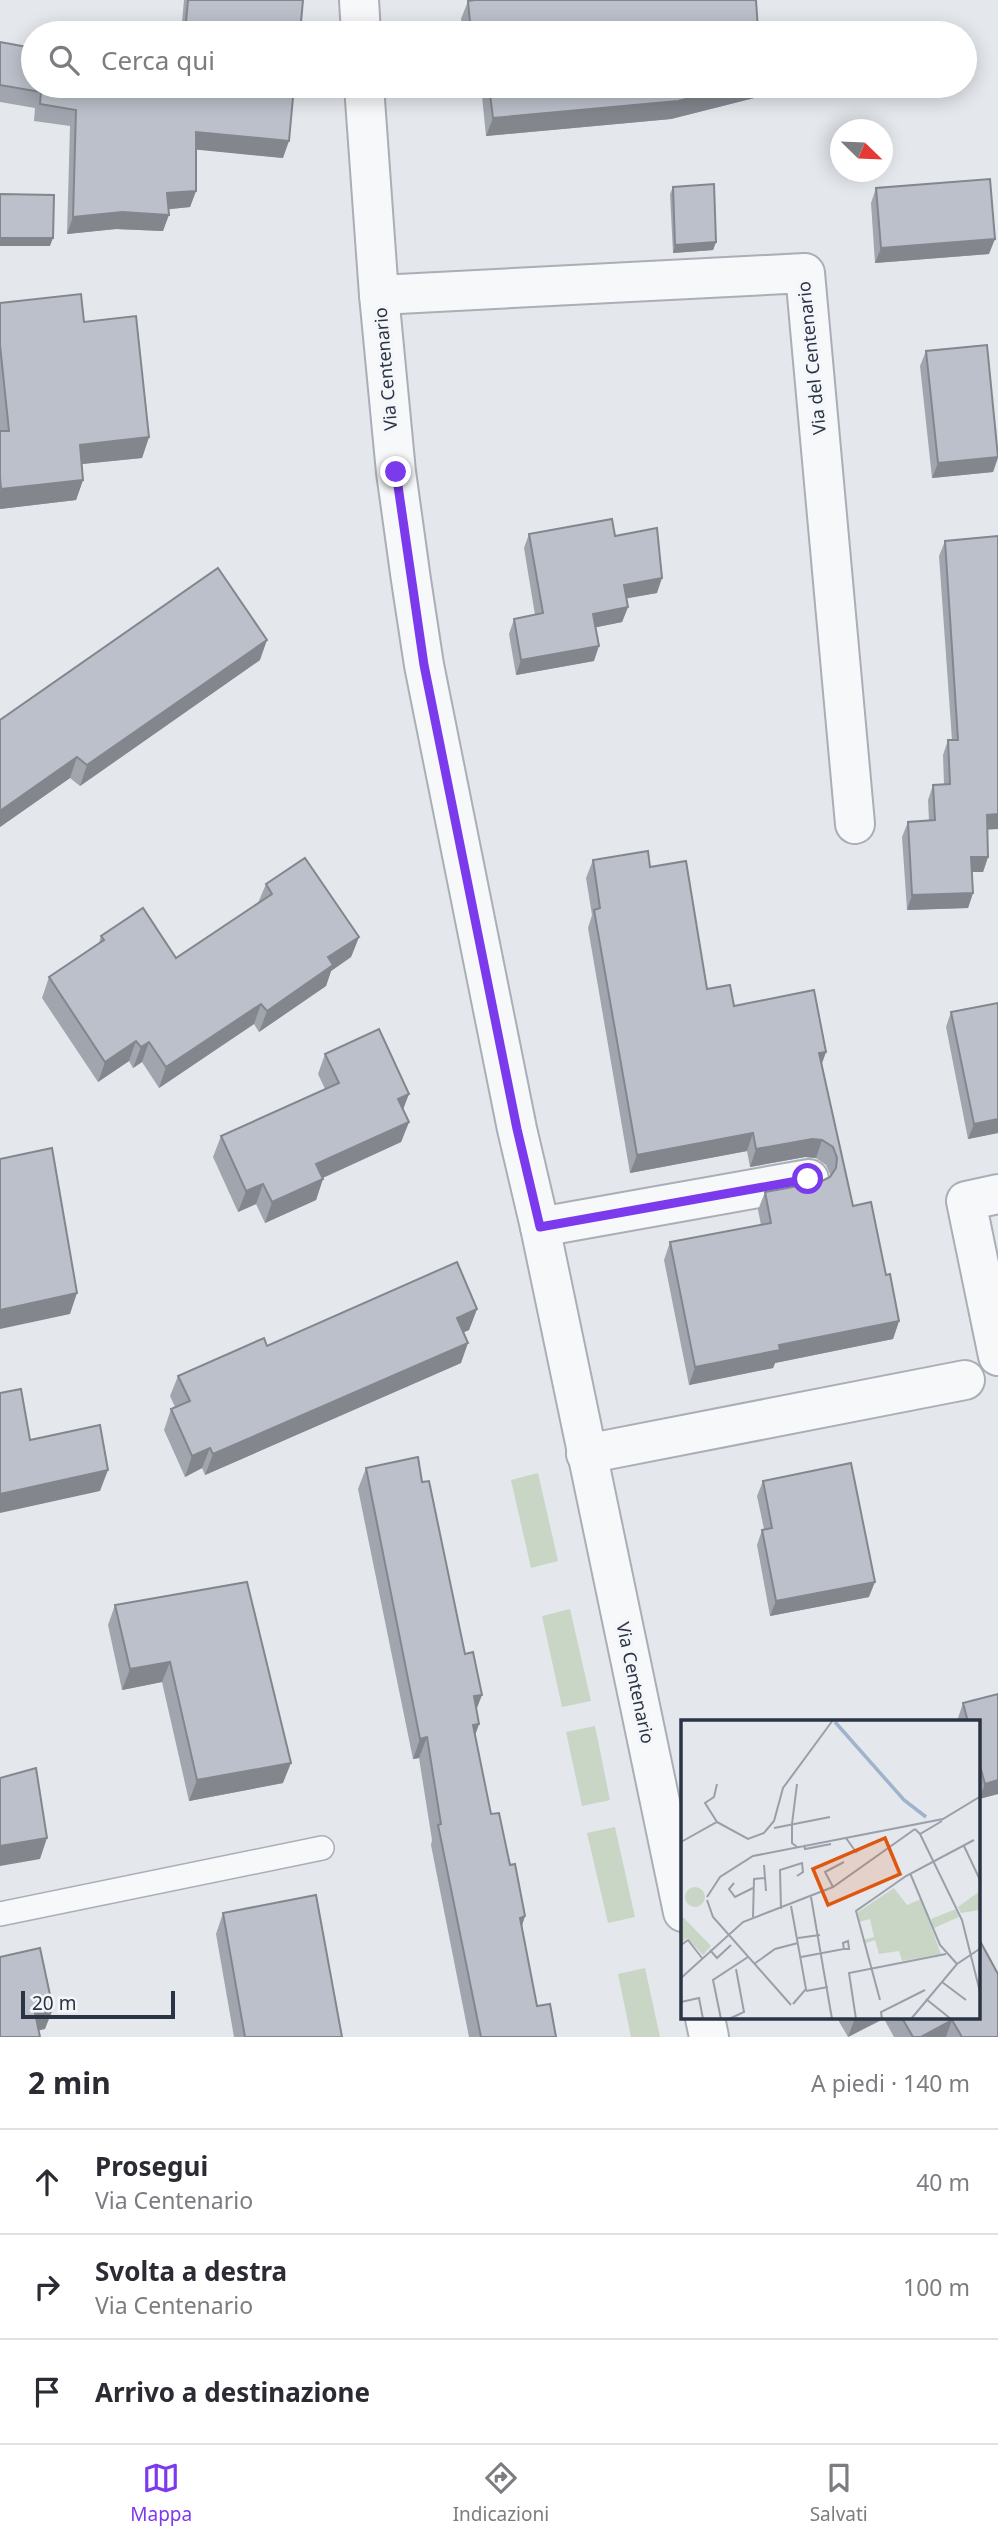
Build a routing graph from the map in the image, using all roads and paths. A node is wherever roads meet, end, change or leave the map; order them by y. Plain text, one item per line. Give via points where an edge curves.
1 (359, 0) edge
2 (360, 21) edge
3 (366, 98) edge
4 (379, 295) junction
5 (855, 824) dead end
6 (808, 1179) dead end
7 (998, 1194) edge
8 (540, 1227) junction
9 (998, 1356) edge
10 (965, 1380) dead end
11 (586, 1454) junction
12 (322, 1848) dead end
13 (681, 1903) edge
14 (0, 1914) edge

1 - 2 street
3 - 4 street, Via Centenario
4 - 5 street, Via del Centenario via 805,273
4 - 8 street, Via Centenario via 396,472 424,665
6 - 8 street
7 - 9 street via 966,1201
8 - 11 street, Via Centenario
10 - 11 street
11 - 13 street, Via Centenario
12 - 14 lane

